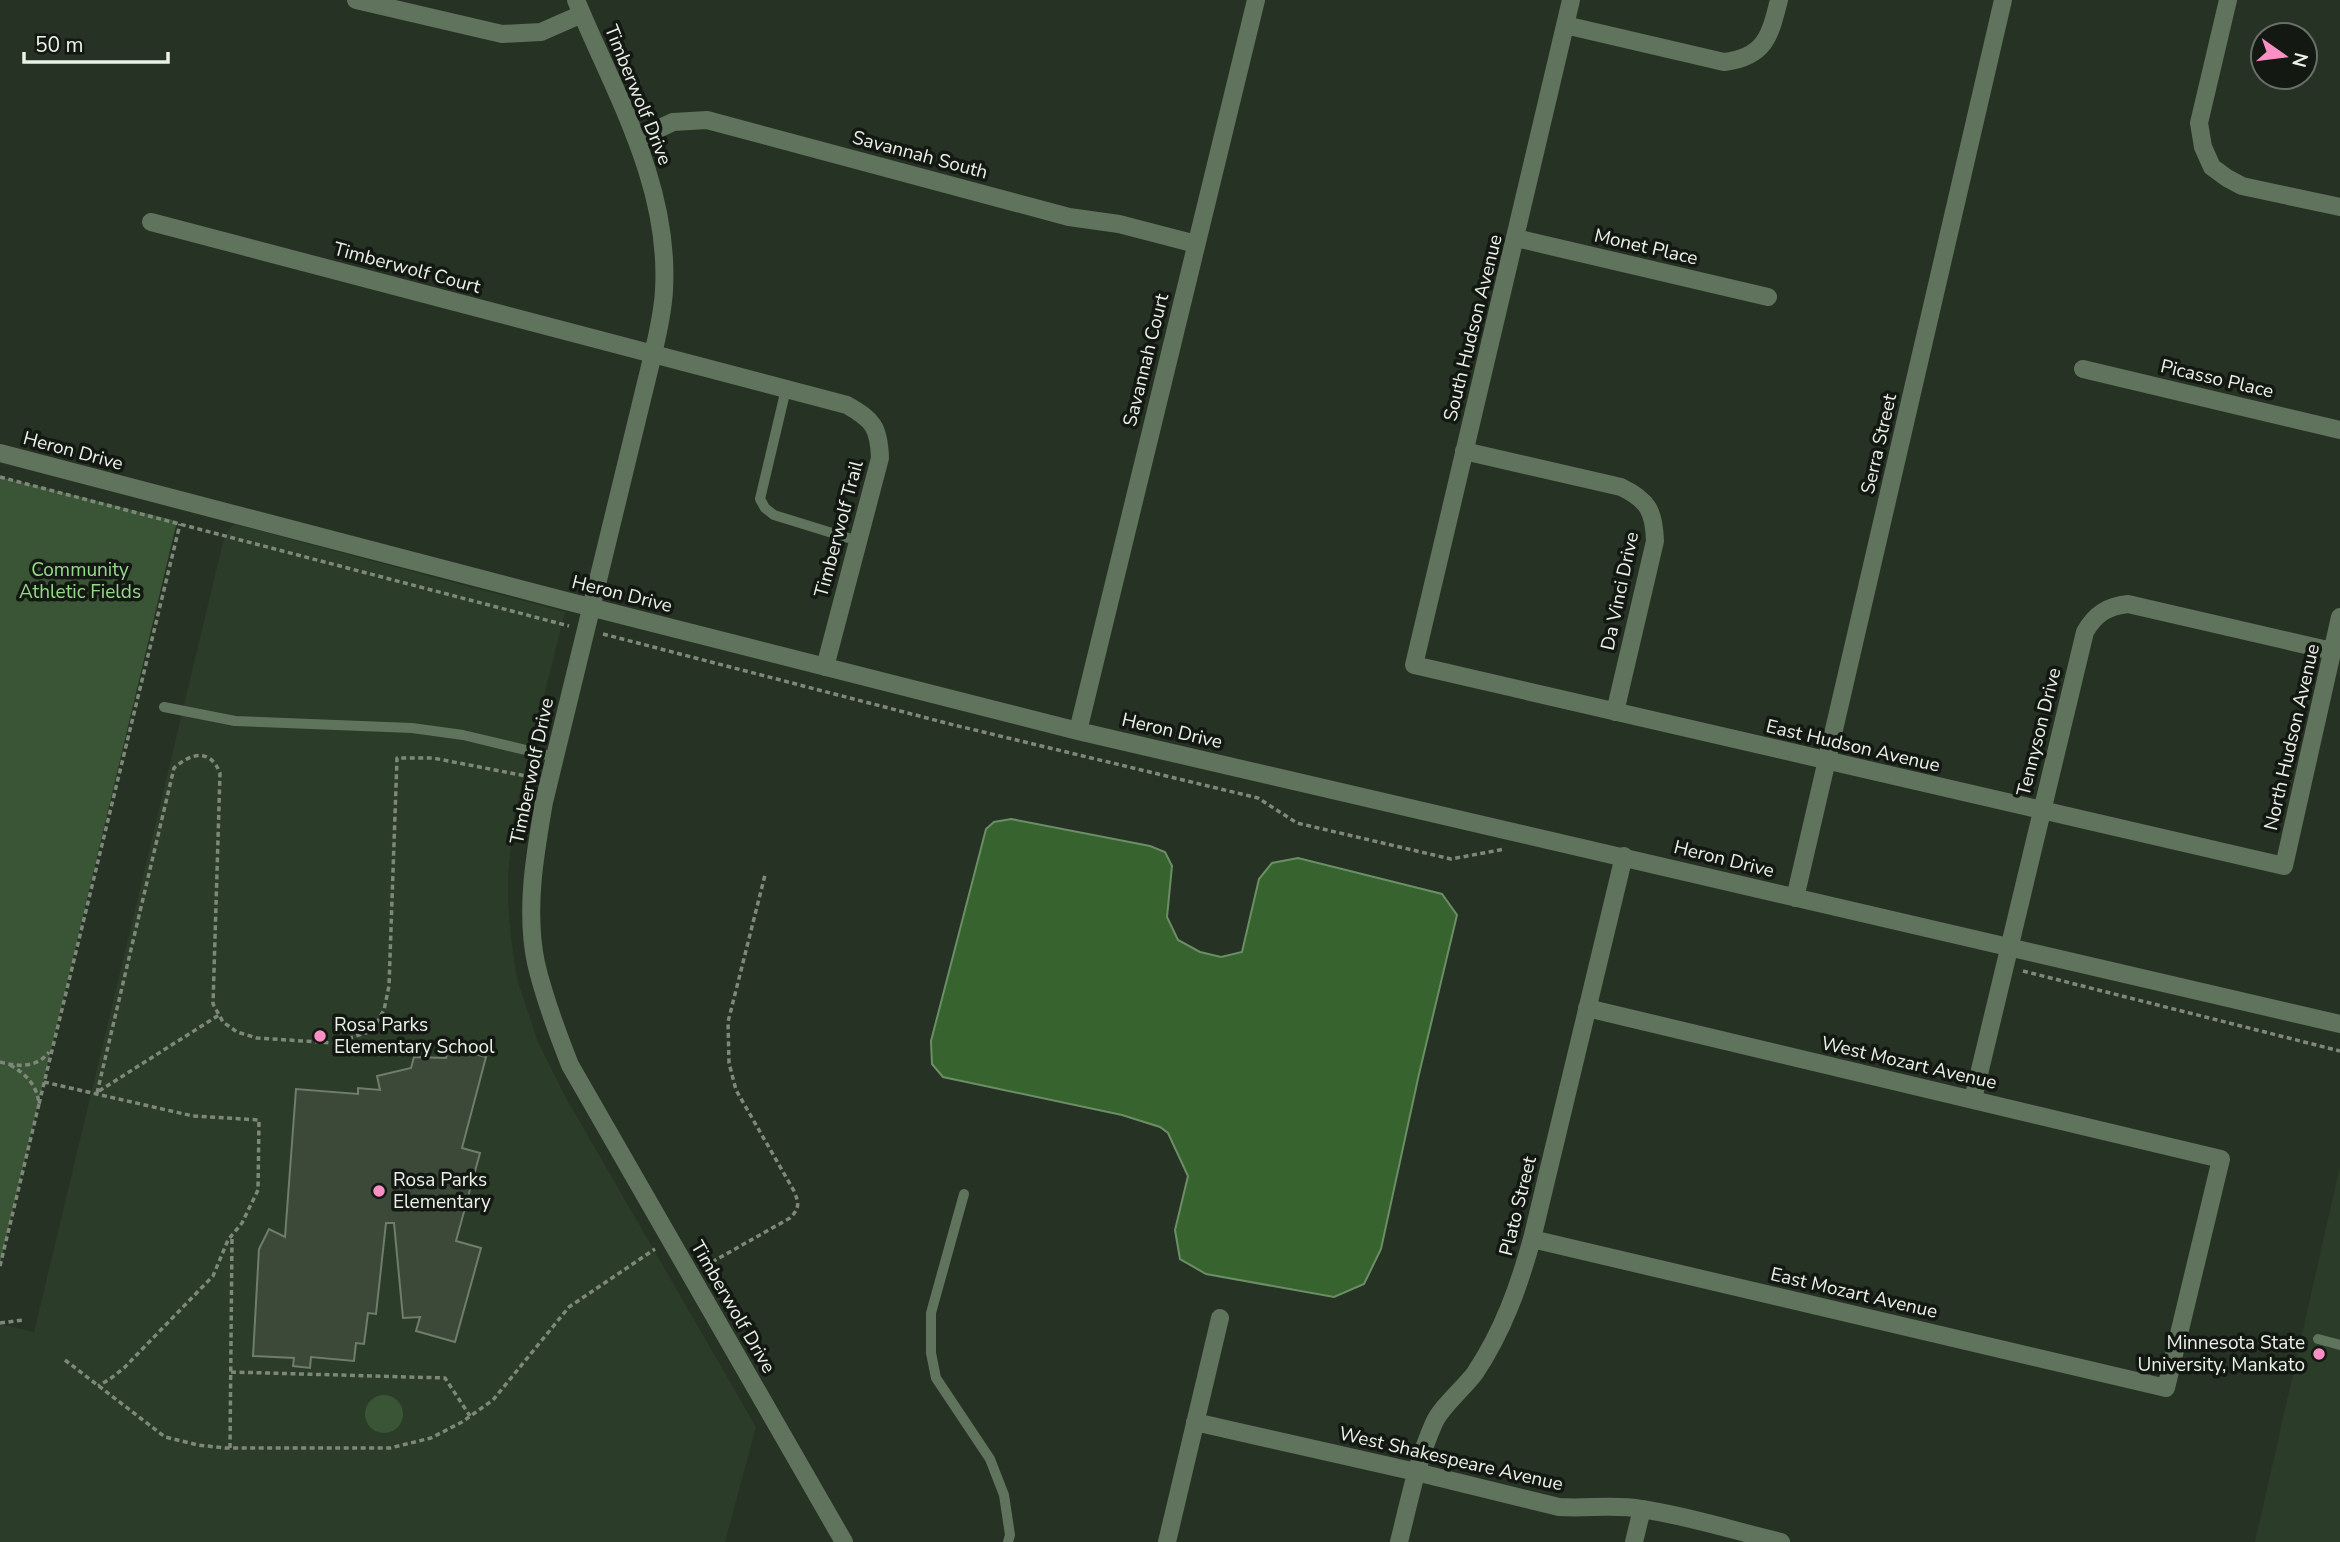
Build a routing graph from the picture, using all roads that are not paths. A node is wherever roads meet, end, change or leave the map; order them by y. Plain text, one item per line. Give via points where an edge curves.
1 (356, 0) edge
2 (1256, 0) edge
3 (1571, 0) edge
4 (1779, 0) edge
5 (2003, 0) edge
6 (2228, 0) edge
7 (579, 7) edge
8 (1566, 25) junction
9 (636, 139) junction
10 (2340, 206) edge
11 (151, 222) dead end
12 (1516, 239) junction
13 (1196, 244) junction
14 (1768, 297) dead end
15 (653, 354) junction
16 (2083, 369) dead end
17 (786, 389) junction
18 (2340, 430) edge
19 (1464, 451) junction
20 (0, 453) edge
21 (858, 541) junction
22 (591, 608) junction
23 (2340, 617) edge
24 (2332, 651) junction
25 (1414, 665) joint
26 (825, 667) junction
27 (164, 707) dead end
28 (1615, 712) junction
29 (1077, 731) junction
30 (555, 757) junction
31 (1828, 761) junction
32 (2041, 811) junction
33 (1623, 856) junction
34 (2284, 866) joint
35 (1795, 898) junction
36 (2008, 947) junction
37 (1587, 1008) junction
38 (2340, 1024) edge
39 (1973, 1099) junction
40 (964, 1195) dead end
41 (1532, 1239) junction
42 (1220, 1318) dead end
43 (2318, 1339) dead end
44 (2340, 1345) edge
45 (2166, 1388) joint
46 (1195, 1422) junction
47 (1416, 1472) junction
48 (1642, 1509) junction
49 (844, 1542) edge
50 (1008, 1542) edge
51 (1167, 1542) edge
52 (1399, 1542) edge
53 (1634, 1542) edge
54 (1781, 1542) edge

1 - 7 street via 502,34 541,32
2 - 13 street, Savannah Court
3 - 8 street, South Hudson Avenue
4 - 8 street via 1765,44 1739,60 1724,62
5 - 31 street, Serra Street
6 - 10 street via 2199,123 2212,167 2242,186
7 - 9 street, Timberwolf Drive
8 - 12 street, South Hudson Avenue
9 - 13 street, Savannah South via 673,122 707,120 1069,217 1119,224
9 - 15 street, Timberwolf Drive via 649,174 663,250 664,290
11 - 15 street, Timberwolf Court
12 - 14 street, Monet Place
12 - 19 street, South Hudson Avenue
13 - 29 street, Savannah Court
15 - 17 street, Timberwolf Trail
15 - 22 street, Timberwolf Drive
16 - 18 street, Picasso Place
17 - 21 street, Timberwolf Trail via 846,405 872,421 880,458
17 - 21 lane via 760,499 774,515
19 - 25 street, South Hudson Avenue
19 - 28 street, Da Vinci Drive via 1621,486 1649,507 1655,541
20 - 22 street, Heron Drive
21 - 26 street, Timberwolf Trail
22 - 26 street, Heron Drive
22 - 30 street, Timberwolf Drive
23 - 24 street, North Hudson Avenue
24 - 32 street, Tennyson Drive via 2128,604 2102,611 2085,632
24 - 34 street, North Hudson Avenue
25 - 28 street, East Hudson Avenue
26 - 29 street, Heron Drive
27 - 30 lane via 246,722 412,728
28 - 31 street, East Hudson Avenue
29 - 33 street, Heron Drive
30 - 49 street, Timberwolf Drive via 535,856 532,906 536,961 551,1016 570,1065
31 - 32 street, East Hudson Avenue
31 - 35 street, Serra Street
32 - 34 street, East Hudson Avenue
32 - 36 street, Tennyson Drive
33 - 35 street, Heron Drive
33 - 37 street, Plato Street
35 - 36 street, Heron Drive
36 - 38 street, Heron Drive
36 - 39 street, Tennyson Drive
37 - 39 street, West Mozart Avenue
37 - 41 street, Plato Street
39 - 45 street, West Mozart Avenue via 2221,1159
40 - 50 lane via 931,1314 931,1353 936,1378 990,1459 1004,1495
41 - 45 street, East Mozart Avenue
41 - 47 street, Plato Street via 1504,1321 1475,1372 1435,1419
42 - 46 street
43 - 44 lane
46 - 47 street, West Shakespeare Avenue
46 - 51 street
47 - 48 street, West Shakespeare Avenue via 1559,1507
47 - 52 street, Plato Street
48 - 53 street
48 - 54 street, West Shakespeare Avenue

